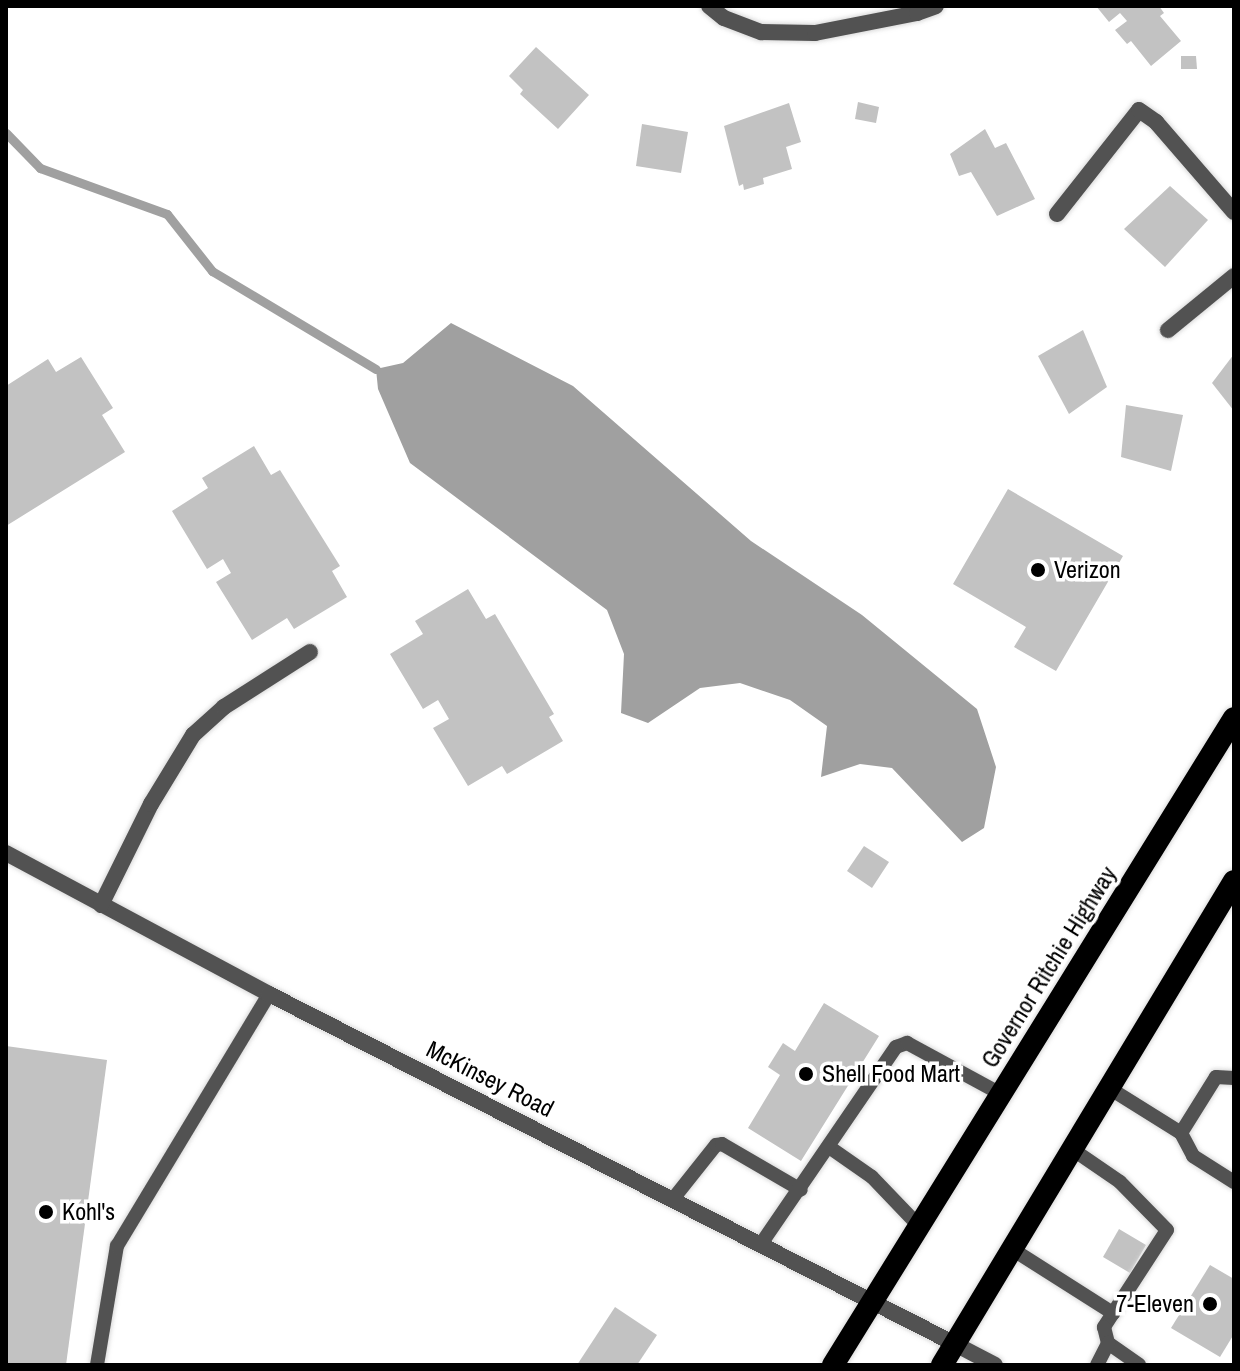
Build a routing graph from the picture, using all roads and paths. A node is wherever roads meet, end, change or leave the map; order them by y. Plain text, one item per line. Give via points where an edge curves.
1 (709, 6) edge
2 (936, 6) edge
3 (1234, 212) edge
4 (1057, 214) dead end
5 (1234, 276) edge
6 (1168, 330) dead end
7 (310, 652) dead end
8 (1234, 718) edge
9 (6, 853) edge
10 (1234, 881) edge
11 (101, 905) junction
12 (269, 994) junction
13 (1234, 1078) edge
14 (1109, 1088) junction
15 (1001, 1094) junction
16 (1181, 1133) junction
17 (829, 1147) junction
18 (1072, 1149) junction
19 (1234, 1182) edge
20 (801, 1190) junction
21 (673, 1199) junction
22 (919, 1226) junction
23 (761, 1244) junction
24 (1012, 1249) junction
25 (872, 1302) junction
26 (1113, 1313) junction
27 (1108, 1343) junction
28 (955, 1344) junction
29 (97, 1365) edge
30 (833, 1365) edge
31 (942, 1365) edge
32 (995, 1365) edge
33 (1097, 1365) edge
34 (1139, 1365) edge

1 - 2 street via 724,18 761,32 815,33
3 - 4 street via 1156,122 1139,110
5 - 6 street
7 - 11 street via 224,707 193,735 163,781
8 - 15 highway, Governor Ritchie Highway
9 - 11 street, McKinsey Road
10 - 14 highway
11 - 12 street, McKinsey Road
12 - 21 street, McKinsey Road
12 - 29 lane via 117,1246
13 - 16 lane via 1216,1077
14 - 16 lane
14 - 18 highway
15 - 17 lane via 907,1043 896,1047
15 - 22 highway, Governor Ritchie Highway
16 - 19 lane via 1193,1156
17 - 20 lane
17 - 22 lane via 872,1177
18 - 24 highway
18 - 26 lane via 1120,1182 1167,1230
20 - 21 lane via 722,1144
20 - 23 lane
21 - 23 street, McKinsey Road
22 - 25 highway, Governor Ritchie Highway
23 - 25 street, McKinsey Road
24 - 26 lane
24 - 28 highway
25 - 28 street, McKinsey Road
25 - 30 highway, Governor Ritchie Highway
26 - 27 lane via 1104,1327
27 - 33 lane
27 - 34 lane
28 - 31 highway
28 - 32 street, McKinsey Road

